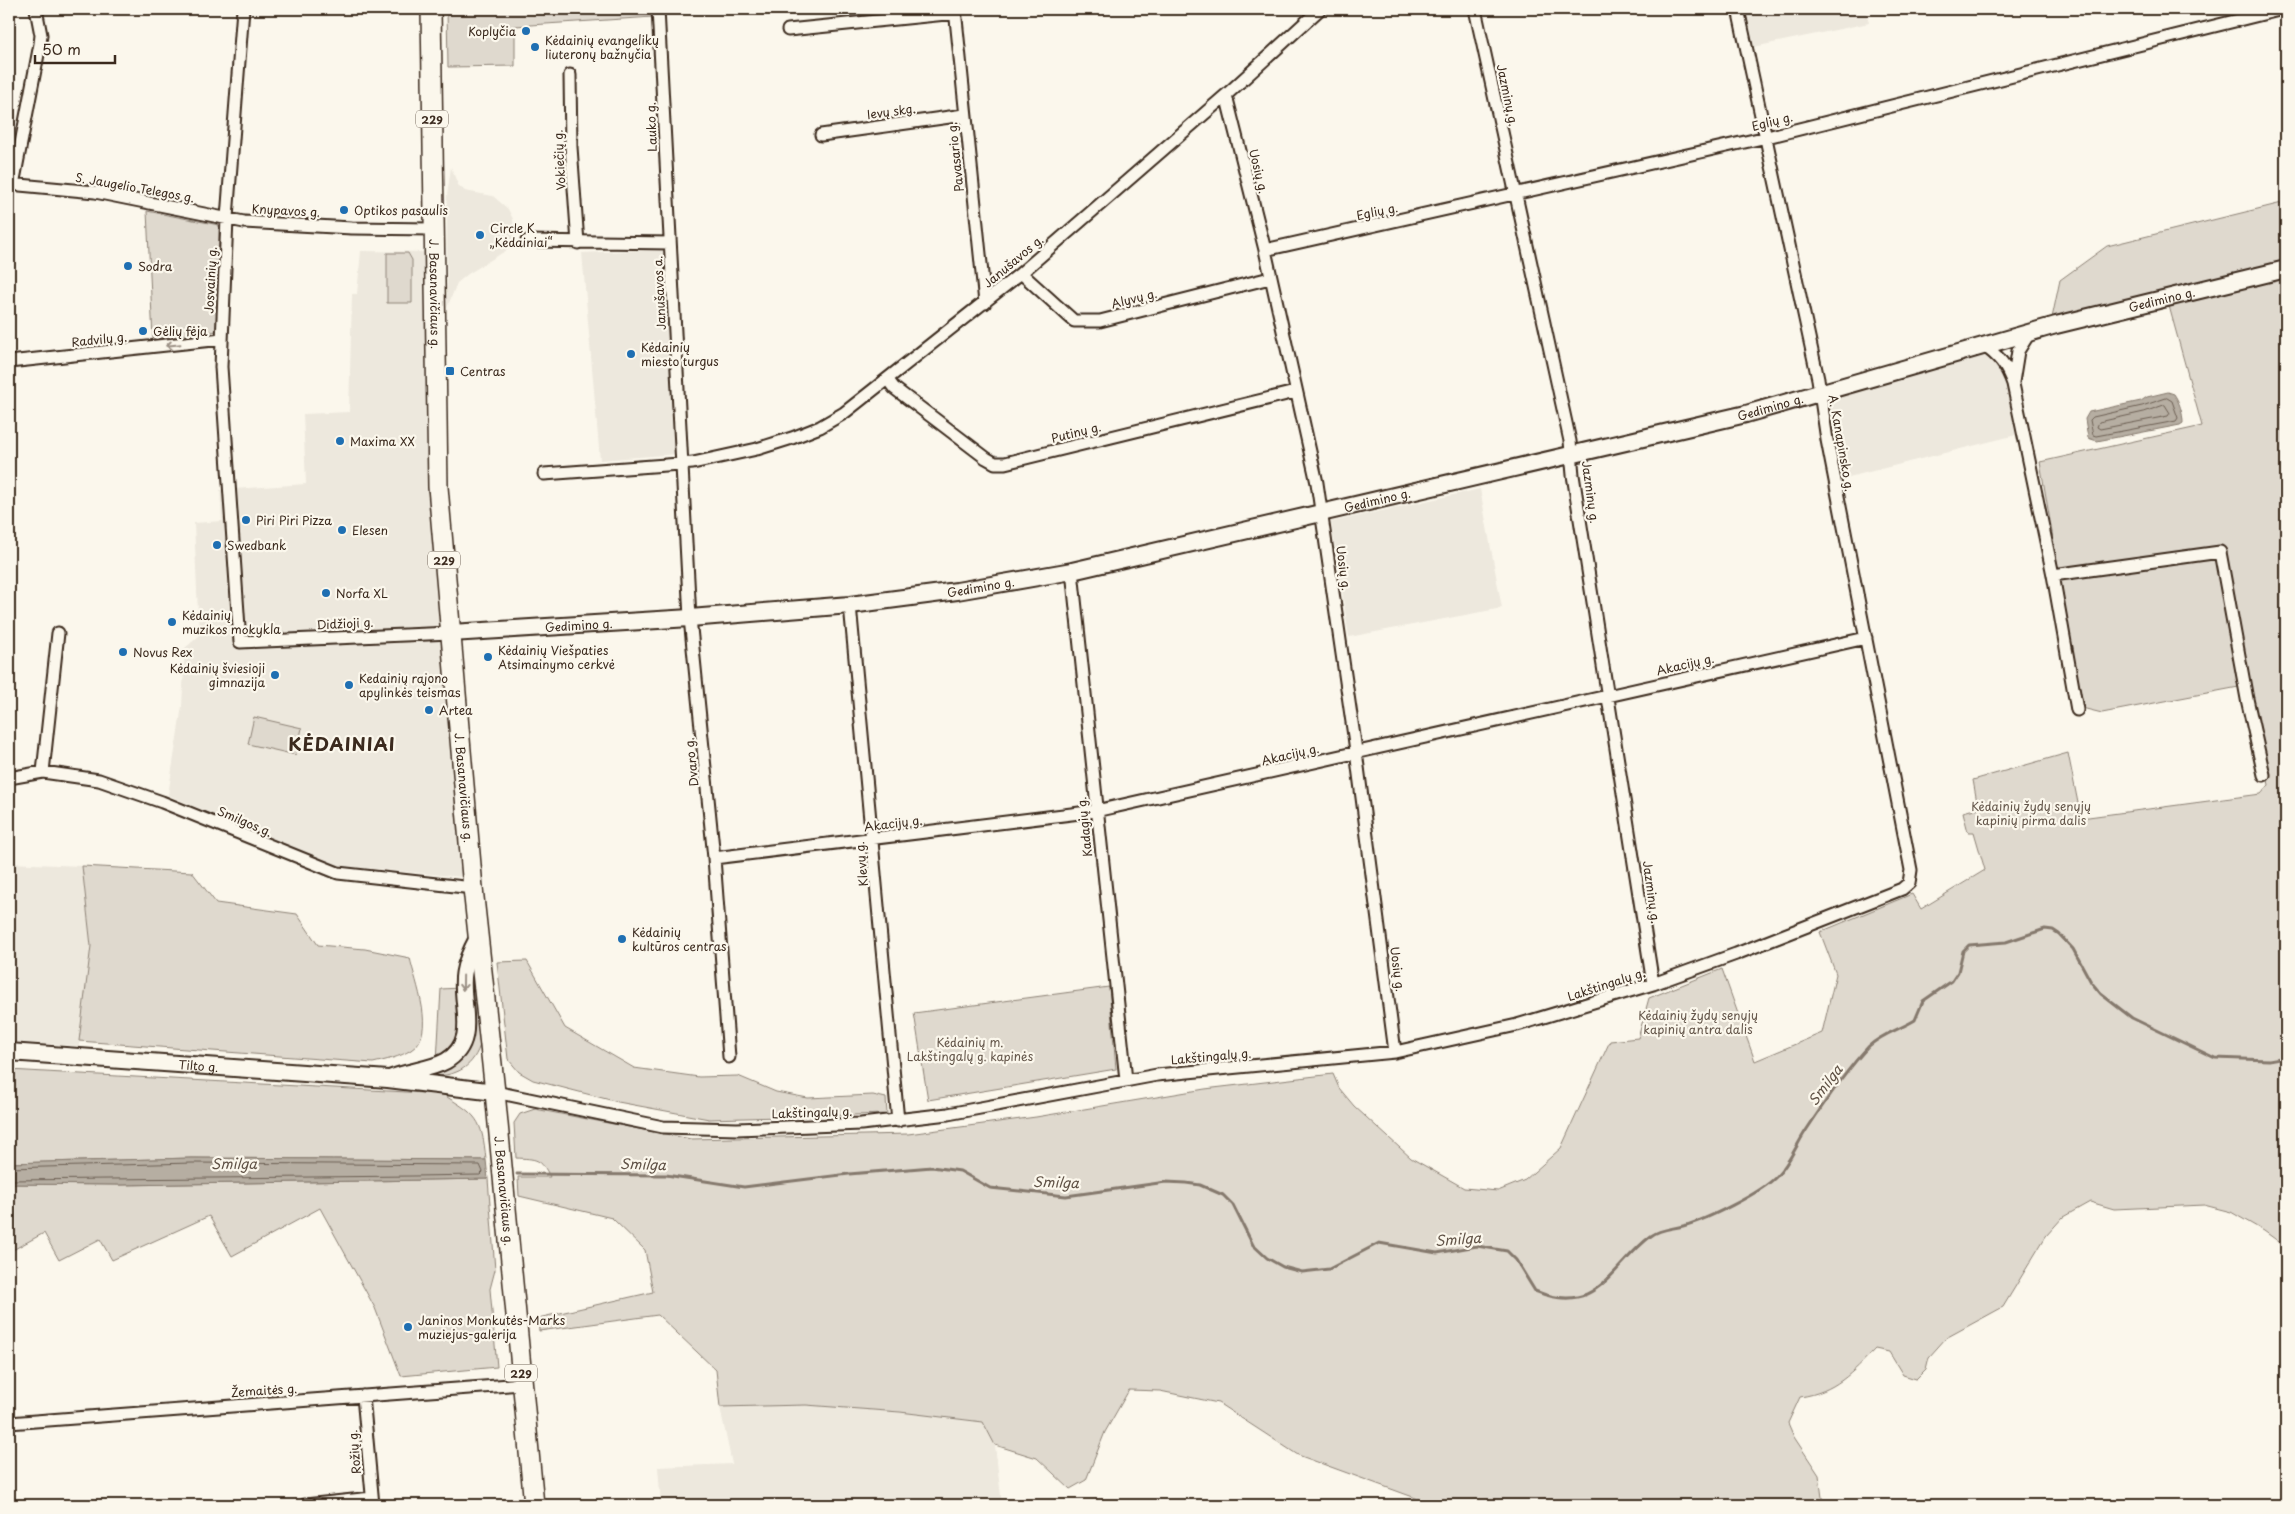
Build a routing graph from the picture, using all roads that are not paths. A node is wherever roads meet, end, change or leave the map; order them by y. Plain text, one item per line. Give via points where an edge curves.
1 (36, 9) edge
2 (244, 9) edge
3 (432, 9) edge
4 (658, 9) edge
5 (1320, 9) edge
6 (1475, 9) edge
7 (1738, 9) edge
8 (2283, 9) edge
9 (956, 11) edge
10 (788, 30) dead end
11 (570, 75) dead end
12 (1226, 95) junction
13 (964, 115) junction
14 (821, 135) dead end
15 (1767, 137) junction
16 (11, 184) edge
17 (1516, 195) junction
18 (227, 218) junction
19 (433, 229) junction
20 (527, 241) dead end
21 (578, 243) junction
22 (670, 244) junction
23 (1264, 250) junction
24 (2286, 268) edge
25 (1021, 273) junction
26 (1270, 278) junction
27 (985, 303) junction
28 (2030, 332) junction
29 (222, 339) junction
30 (1984, 345) junction
31 (9, 362) edge
32 (888, 380) junction
33 (2013, 384) junction
34 (1295, 392) junction
35 (1819, 392) junction
36 (1572, 454) junction
37 (682, 464) junction
38 (544, 474) dead end
39 (1322, 512) junction
40 (1072, 571) junction
41 (2053, 575) junction
42 (850, 605) junction
43 (690, 618) junction
44 (58, 633) dead end
45 (451, 633) junction
46 (1866, 638) junction
47 (240, 642) joint
48 (1608, 696) junction
49 (2077, 710) dead end
50 (1356, 753) junction
51 (43, 772) junction
52 (2264, 775) dead end
53 (9, 778) edge
54 (1096, 811) junction
55 (872, 840) junction
56 (714, 858) junction
57 (1908, 883) joint
58 (473, 888) junction
59 (478, 937) junction
60 (1652, 984) junction
61 (9, 1052) edge
62 (1395, 1052) junction
63 (729, 1056) dead end
64 (388, 1079) junction
65 (1126, 1080) junction
66 (495, 1092) junction
67 (898, 1121) junction
68 (522, 1384) junction
69 (363, 1396) junction
70 (9, 1423) edge
71 (373, 1502) edge
72 (306, 1505) edge
73 (534, 1505) edge

1 - 16 street via 40,44
2 - 18 street, Josvainių g.
3 - 19 main road, J. Basanavičiaus g. / 229
4 - 22 street, Lauko g.
5 - 12 street, Janušavos g.
6 - 17 street, Jazminų g.
7 - 15 street, A. Kanapinsko g.
8 - 15 street, Eglių g.
9 - 10 street
9 - 13 street, Pavasario g.
11 - 21 street, Vokiečių g.
12 - 23 street, Uosių g.
12 - 25 street, Janušavos g.
13 - 14 street, Ievų skg.
13 - 27 street, Pavasario g.
15 - 17 street, Eglių g.
15 - 35 street, A. Kanapinsko g.
16 - 18 street, S. Jaugelio Telegos g. via 95,192
17 - 23 street, Eglių g.
17 - 36 street, Jazminų g.
18 - 19 street, Knypavos g. via 244,222 352,228
18 - 29 street, Josvainių g.
19 - 45 main road, J. Basanavičiaus g. / 229 via 438,487
20 - 21 street, Janušavos a.
21 - 22 street, Janušavos a.
22 - 37 street, Janušavos a.
23 - 26 street, Uosių g.
24 - 28 main road, Gedimino g.
25 - 26 street, Alyvų g. via 1074,321 1100,321
25 - 27 street, Janušavos g.
26 - 34 street, Uosių g.
27 - 32 street, Janušavos g.
28 - 30 main road, Gedimino g.
28 - 33 street via 2018,351
29 -> 31 street, Radvilų g.
29 - 47 street, Josvainių g. via 220,367
30 - 33 street via 2006,366
30 - 35 main road, Gedimino g.
32 - 34 street, Putinų g. via 894,388 986,458 1005,463
32 - 37 street, Janušavos g. via 844,413 820,426 757,449
33 - 41 street
34 - 39 street, Uosių g.
35 - 36 main road, Gedimino g. via 1746,414
35 - 46 street, A. Kanapinsko g.
36 - 39 main road, Gedimino g.
36 - 48 street, Jazminų g.
37 - 38 street
37 - 43 street, Dvaro g.
39 - 40 main road, Gedimino g.
39 - 50 street, Uosių g.
40 - 42 main road, Gedimino g.
40 - 54 street, Kadagių g.
41 - 49 street
41 - 52 street via 2220,552
42 - 43 main road, Gedimino g.
42 - 55 street, Klevų g.
43 - 45 main road, Gedimino g.
43 - 56 street, Dvaro g.
44 - 51 street
45 - 47 street, Didžioji g.
45 - 58 main road, J. Basanavičiaus g. / 229
46 - 48 street, Akacijų g.
46 - 57 street, A. Kanapinsko g. via 1910,870
48 - 50 street, Akacijų g.
48 - 60 street, Jazminų g.
50 - 54 street, Akacijų g.
50 - 62 street, Uosių g.
51 - 53 street, Smilgos g.
51 - 58 street, Smilgos g. via 119,786 338,873
54 - 55 street, Akacijų g.
54 - 65 street, Kadagių g.
55 - 56 street, Akacijų g.
55 - 67 street, Klevų g.
56 - 63 street, Dvaro g.
57 - 60 street, Lakštingalų g. via 1789,934
58 - 59 main road, J. Basanavičiaus g. / 229
59 -> 64 street, Tilto g. via 464,971 467,1030 460,1049 444,1062
59 - 66 main road, J. Basanavičiaus g. / 229
60 - 62 street, Lakštingalų g. via 1517,1025
61 - 64 main road, Tilto g.
62 - 65 street, Lakštingalų g. via 1188,1071
64 - 66 main road, Tilto g.
65 - 67 street, Lakštingalų g.
66 - 67 street, Lakštingalų g. via 671,1128 737,1129
66 - 68 main road, J. Basanavičiaus g. / 229
68 - 69 street, Žemaitės g.
68 - 73 main road, J. Basanavičiaus g. / 229
69 - 70 street, Žemaitės g.
69 - 71 street, Rožių g.
71 - 72 street

